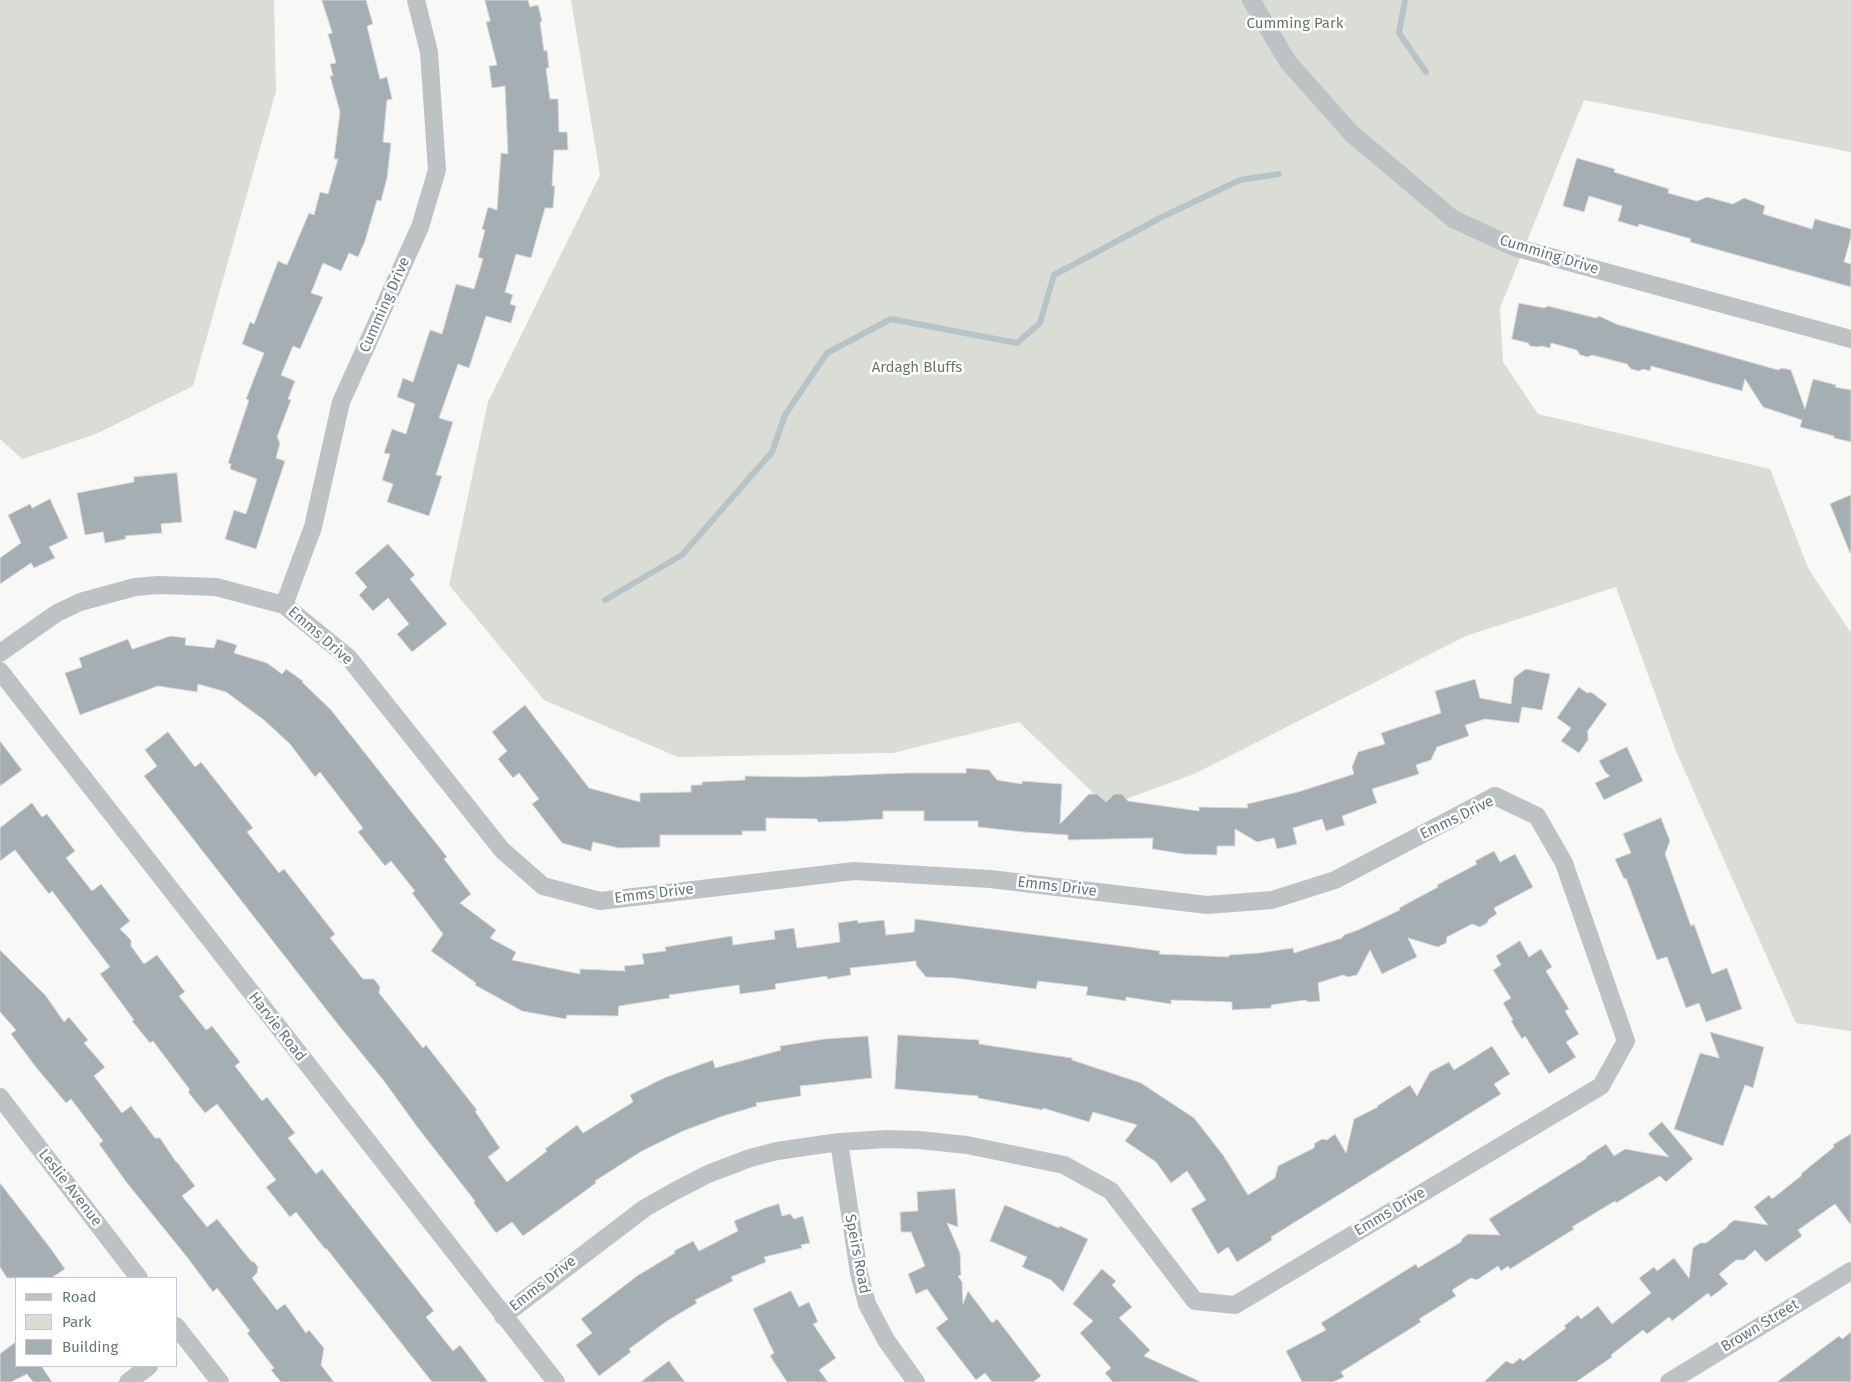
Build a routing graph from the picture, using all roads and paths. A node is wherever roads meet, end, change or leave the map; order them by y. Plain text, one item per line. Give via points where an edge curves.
1 (416, 0) edge
2 (1252, 0) edge
3 (1851, 339) edge
4 (284, 605) junction
5 (0, 653) edge
6 (0, 671) edge
7 (0, 1097) edge
8 (839, 1142) junction
9 (1851, 1271) edge
10 (138, 1277) edge
11 (503, 1316) junction
12 (179, 1336) edge
13 (148, 1367) edge
14 (128, 1382) edge
15 (220, 1382) edge
16 (556, 1382) edge
17 (916, 1382) edge
18 (1669, 1382) edge

1 - 4 street, Cumming Drive via 429,52 438,170 420,227 341,402 313,527
2 - 3 street, Cumming Drive via 1288,62 1352,134 1453,219 1514,247
4 - 5 street, Emms Drive via 216,587 135,587 80,602 57,613
4 - 8 street, Emms Drive via 349,658 502,850 543,886 600,900 854,871 990,879 1207,905 1272,900 1335,880 1495,796 1537,816 1564,863 1626,1041 1601,1086 1235,1306 1196,1301 1111,1191 1064,1165 967,1145 919,1140
6 - 11 street, Harvie Road
7 - 10 street, Leslie Avenue
8 - 11 street, Emms Drive via 750,1158 675,1191 602,1239
8 - 17 street, Speirs Road via 859,1273 867,1304 886,1340
9 - 18 street, Brown Street
11 - 16 street, Harvie Road
12 - 15 street
13 - 14 street

